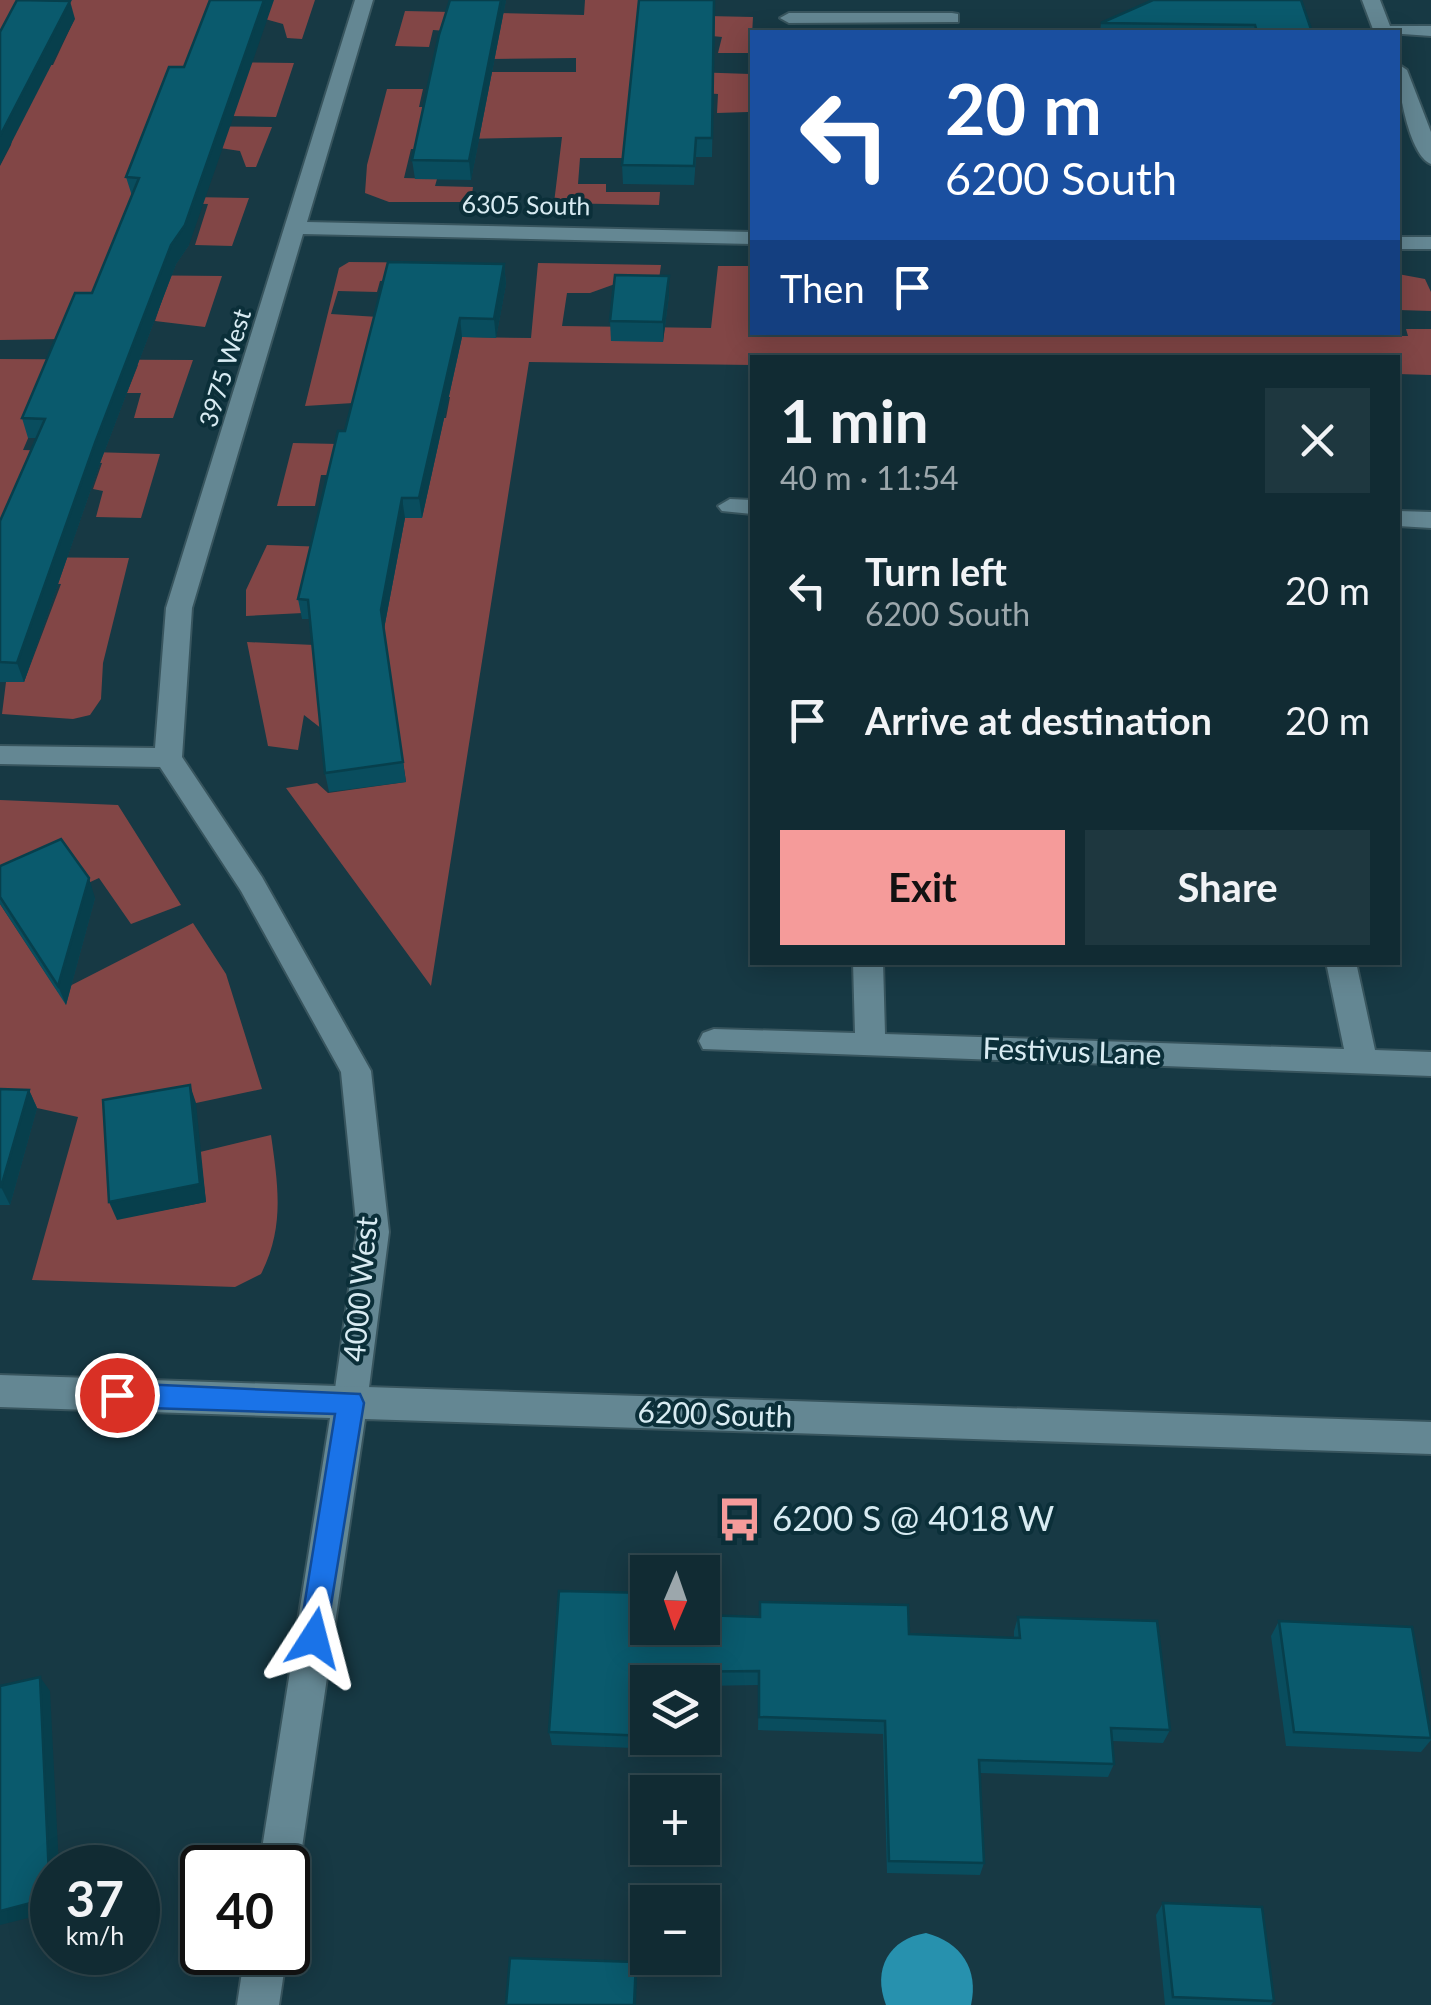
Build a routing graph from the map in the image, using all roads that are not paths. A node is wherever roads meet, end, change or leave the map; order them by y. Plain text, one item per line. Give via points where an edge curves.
1 (364, 0) edge
2 (1371, 0) edge
3 (789, 17) edge
4 (952, 18) dead end
5 (1382, 30) edge
6 (1431, 31) edge
7 (1400, 32) edge
8 (1400, 75) edge
9 (1431, 158) edge
10 (298, 228) junction
11 (750, 238) edge
12 (1431, 243) edge
13 (1400, 244) edge
14 (1400, 519) edge
15 (1431, 520) edge
16 (0, 754) edge
17 (168, 758) junction
18 (868, 965) edge
19 (1342, 965) edge
20 (714, 1041) dead end
21 (870, 1045) junction
22 (1362, 1061) junction
23 (1431, 1064) edge
24 (0, 1391) edge
25 (350, 1403) junction
26 (1431, 1438) edge
27 (282, 1845) edge
28 (263, 1975) edge
29 (258, 2005) edge

1 - 10 street, 3975 West
2 - 5 street
3 - 4 street
6 - 7 street
8 - 9 street
10 - 11 street, 6305 South
10 - 17 street, 3975 West via 179,608
12 - 13 street
14 - 15 street
16 - 17 street
17 - 25 street, 4000 West via 261,899 356,1071 372,1232
18 - 21 street
19 - 22 street
20 - 21 street, Festivus Lane
21 - 22 street, Festivus Lane
22 - 23 street, Festivus Lane
24 - 25 street, 6200 South
25 - 26 street, 6200 South
25 - 27 street, 4000 West
28 - 29 street

